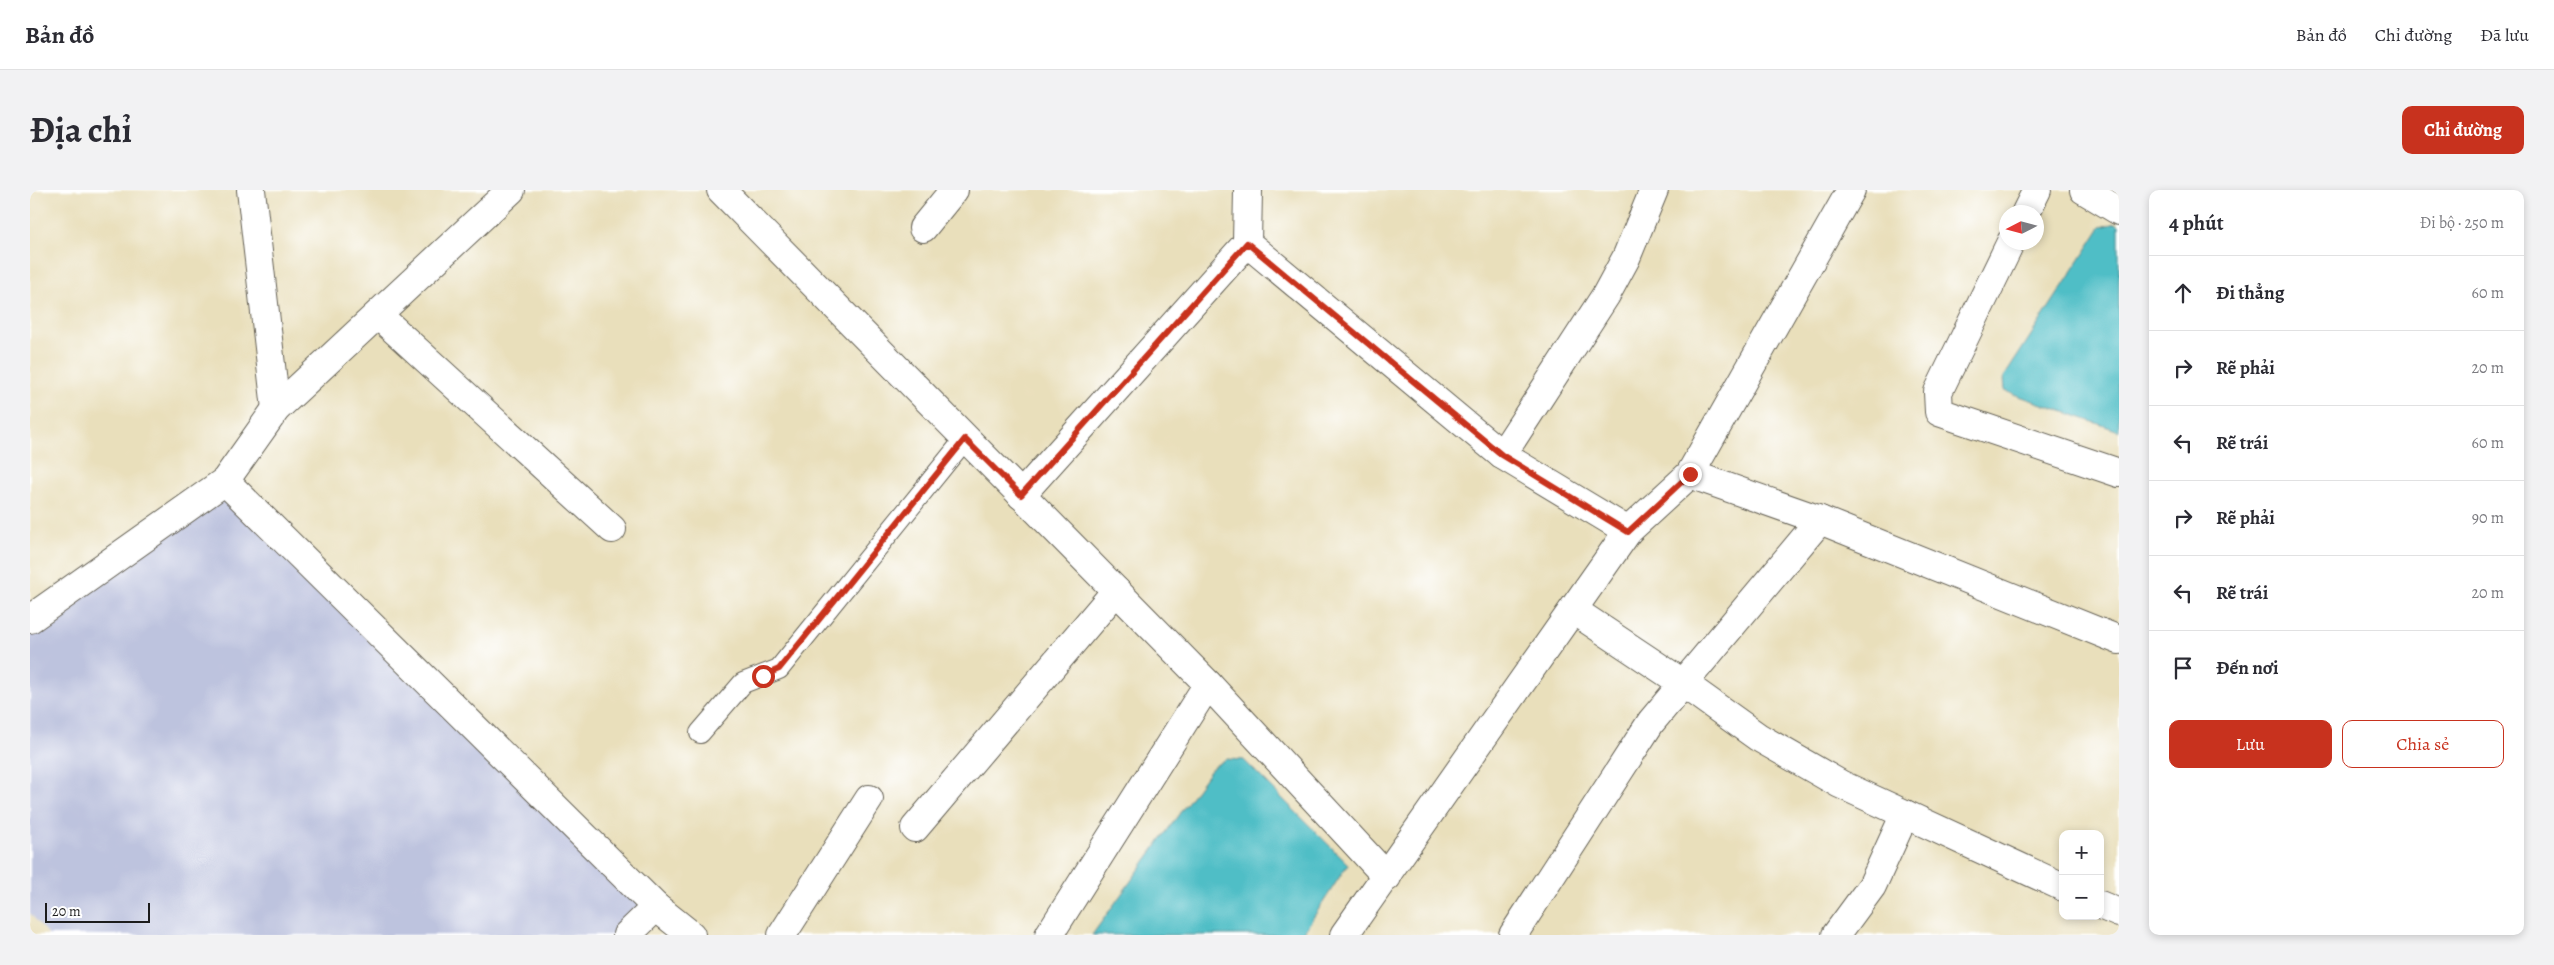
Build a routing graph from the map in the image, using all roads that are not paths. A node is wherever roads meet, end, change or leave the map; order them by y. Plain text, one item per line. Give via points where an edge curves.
1 (251, 190) edge
2 (511, 190) edge
3 (721, 190) edge
4 (954, 190) edge
5 (1248, 190) edge
6 (1654, 190) edge
7 (1851, 190) edge
8 (2037, 190) edge
9 (2084, 190) edge
10 (2030, 205) edge
11 (2119, 211) edge
12 (923, 228) dead end
13 (1247, 243) junction
14 (2007, 250) edge
15 (378, 315) junction
16 (276, 409) junction
17 (965, 439) junction
18 (1502, 455) junction
19 (2119, 473) edge
20 (1690, 474) junction
21 (225, 481) junction
22 (1021, 495) junction
23 (1820, 520) junction
24 (612, 529) dead end
25 (1628, 532) junction
26 (1116, 591) junction
27 (1573, 610) junction
28 (30, 619) edge
29 (2119, 640) edge
30 (1208, 684) junction
31 (1684, 684) junction
32 (700, 733) dead end
33 (869, 799) dead end
34 (1905, 814) junction
35 (915, 828) dead end
36 (1387, 877) junction
37 (2059, 886) edge
38 (656, 907) junction
39 (2104, 907) edge
40 (2119, 913) edge
41 (627, 935) edge
42 (690, 935) edge
43 (782, 935) edge
44 (1050, 935) edge
45 (1344, 935) edge
46 (1512, 935) edge
47 (1836, 935) edge

1 - 16 street
2 - 15 street
3 - 17 street
4 - 12 street
5 - 13 street
6 - 18 street via 1626,258 1606,295
7 - 20 street
8 - 10 street
9 - 11 street
13 - 18 street
13 - 22 street
14 - 19 street via 1938,392 1939,412
15 - 16 street
15 - 24 street
16 - 21 street
17 - 22 street
17 - 32 lane via 779,669 743,684
18 - 25 street
20 - 23 street
20 - 25 street
21 - 28 street
21 - 38 street
22 - 26 street
23 - 29 street
23 - 31 street
25 - 27 street
26 - 30 street
26 - 35 street
27 - 31 street
27 - 36 street
30 - 36 street
30 - 44 street
31 - 34 street via 1758,737 1840,784
31 - 46 street via 1651,722
33 - 43 street
34 - 37 street
34 - 47 street via 1872,886
36 - 45 street
38 - 41 street
38 - 42 street
39 - 40 street

